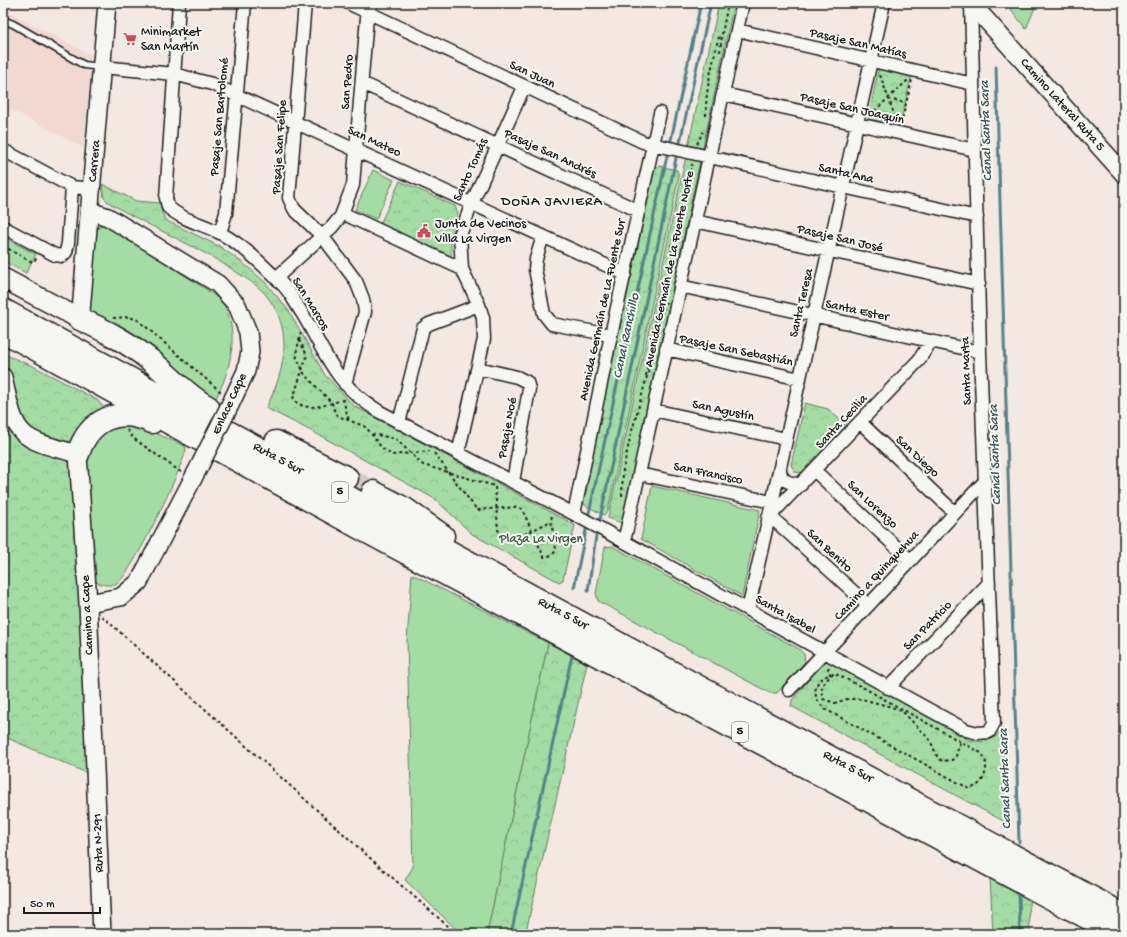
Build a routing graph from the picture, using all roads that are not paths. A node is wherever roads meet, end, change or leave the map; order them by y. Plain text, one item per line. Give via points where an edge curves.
1 (107, 3) edge
2 (179, 3) edge
3 (244, 3) edge
4 (304, 3) edge
5 (348, 3) edge
6 (743, 3) edge
7 (884, 3) edge
8 (971, 3) edge
9 (369, 7) edge
10 (3, 20) edge
11 (737, 30) junction
12 (873, 62) junction
13 (102, 67) junction
14 (174, 74) junction
15 (362, 83) junction
16 (973, 84) junction
17 (524, 87) junction
18 (723, 94) junction
19 (236, 95) junction
20 (660, 113) dead end
21 (295, 122) junction
22 (858, 125) junction
23 (654, 144) junction
24 (498, 146) junction
25 (3, 150) edge
26 (357, 150) junction
27 (975, 150) junction
28 (709, 157) junction
29 (1124, 174) edge
30 (72, 187) junction
31 (843, 188) junction
32 (92, 189) junction
33 (472, 203) junction
34 (90, 210) junction
35 (639, 211) junction
36 (342, 213) junction
37 (977, 217) junction
38 (695, 221) junction
39 (3, 227) edge
40 (220, 233) junction
41 (323, 236) junction
42 (543, 236) junction
43 (828, 251) junction
44 (462, 269) junction
45 (624, 274) junction
46 (3, 278) edge
47 (276, 278) junction
48 (978, 284) junction
49 (680, 286) junction
50 (479, 305) junction
51 (3, 310) edge
52 (814, 316) junction
53 (78, 318) junction
54 (3, 331) edge
55 (611, 335) junction
56 (931, 341) junction
57 (666, 350) junction
58 (980, 352) junction
59 (478, 368) junction
60 (3, 377) edge
61 (800, 379) junction
62 (345, 389) junction
63 (653, 410) junction
64 (399, 422) junction
65 (860, 422) junction
66 (786, 439) junction
67 (78, 454) junction
68 (458, 454) junction
69 (234, 458) junction
70 (780, 469) junction
71 (814, 471) junction
72 (638, 474) junction
73 (347, 478) tunnel mouth
74 (985, 481) junction
75 (513, 482) junction
76 (802, 485) junction
77 (373, 492) tunnel mouth
78 (772, 502) junction
79 (955, 512) junction
80 (574, 514) junction
81 (770, 517) junction
82 (624, 542) junction
83 (910, 560) junction
84 (503, 582) junction
85 (988, 583) junction
86 (88, 603) junction
87 (868, 606) junction
88 (748, 610) junction
89 (824, 652) junction
90 (888, 688) junction
91 (789, 690) dead end
92 (985, 733) joint
93 (96, 776) joint
94 (1124, 915) edge
95 (102, 934) edge
96 (1118, 934) edge

1 - 13 street, Carrera
2 - 14 street, San Marcos
3 - 19 street, Pasaje San Bartolomé
4 - 21 street, Pasaje San Felipe
5 - 9 street, San Juan
6 - 11 street, Avenida Germaín de La Fuente Norte
7 - 12 street, Santa Teresa
8 - 16 street, Santa Marta
8 - 29 street, Camino Lateral Ruta 5
9 - 15 street, San Pedro
9 - 17 street, San Juan
10 - 13 lane via 84,65
11 - 12 street, Pasaje San Matías
11 - 18 street, Avenida Germaín de La Fuente Norte
12 - 16 street, Pasaje San Matías
12 - 22 street, Santa Teresa
13 - 14 street, San Mateo
13 - 32 street, Carrera
14 - 19 street, San Mateo via 212,84
14 - 40 street, San Marcos via 168,206 180,215
15 - 24 street, Pasaje San Andrés
15 - 26 street, San Pedro
16 - 27 street, Santa Marta
17 - 23 street, San Juan via 630,137
17 - 24 street, Santo Tomás
18 - 22 street, Pasaje San Joaquín
18 - 28 street, Avenida Germaín de La Fuente Norte
19 - 21 street, San Mateo
19 - 40 street, Pasaje San Bartolomé via 226,213
20 - 23 street, Avenida Germaín de La Fuente Sur
21 - 26 street, San Mateo
21 - 41 street, Pasaje San Felipe via 290,204
22 - 27 street, Pasaje San Joaquín
22 - 31 street, Santa Teresa
23 - 28 street, San Juan
23 - 35 street, Avenida Germaín de La Fuente Sur
24 - 33 street, Santo Tomás
24 - 35 street, Pasaje San Andrés
25 - 30 street
26 - 33 street, San Mateo
26 - 36 street, San Pedro via 353,185
27 - 37 street, Santa Marta
28 - 31 street, Santa Ana
28 - 38 street, Avenida Germaín de La Fuente Norte
30 - 32 street
30 - 39 street via 66,252 62,256 55,255
31 - 37 street, Santa Ana
31 - 43 street, Santa Teresa
32 - 34 street, Carrera
33 - 42 street, San Mateo
33 - 44 street, Santo Tomás via 460,235
34 - 53 street, Carrera via 82,311
34 - 86 street, Enlace Cape, bridge via 108,217 218,284 237,305 248,332 250,352 246,371 231,403 139,582 120,597
35 - 45 street, Avenida Germaín de La Fuente Sur
36 - 41 street, San Pedro
36 - 44 street
37 - 48 street, Santa Marta
38 - 43 street, Pasaje San José
38 - 49 street, Avenida Germaín de La Fuente Norte
40 - 47 street, San Marcos via 247,251
41 - 47 street, San Pedro
41 - 62 street, Pasaje San Felipe via 356,281 365,306
42 - 45 street, San Mateo
42 - 55 street via 536,259 536,269 546,318 552,324
43 - 48 street, Pasaje San José
43 - 52 street, Santa Teresa
44 - 50 street, Santo Tomás
45 - 55 street, Avenida Germaín de La Fuente Sur
46 - 53 main road
47 - 62 street, San Marcos via 288,291 308,323
48 - 58 street, Santa Marta
49 - 52 street, Santa Ester
49 - 57 street, Avenida Germaín de La Fuente Norte
50 - 59 street, Santo Tomás via 484,339
50 - 64 street via 423,328
51 - 84 highway, Ruta 5 Sur / 5
52 - 56 street, Santa Ester
52 - 61 street, Santa Teresa
53 - 73 highway via 118,337 136,349 189,394 214,411
54 - 69 highway, Ruta 5 Sur / 5
55 - 80 street, Avenida Germaín de La Fuente Sur
56 - 58 street, Santa Ester
56 - 65 street, Santa Cecilia via 919,360
57 - 61 street, Pasaje San Sebastián
57 - 63 street, Avenida Germaín de La Fuente Norte
58 - 74 street, Santa Marta
59 - 68 street, Santo Tomás
59 - 75 street, Pasaje Noé via 517,377 527,382 529,389
60 - 67 street via 11,413 18,428 39,443
61 - 66 street, Santa Teresa
62 - 64 street, San Marcos
63 - 66 street, San Agustín
63 - 72 street, Avenida Germaín de La Fuente Norte
64 - 68 street, San Marcos
65 - 71 street, Santa Cecilia
65 - 79 street, San Diego
66 - 70 street, Santa Teresa
67 - 69 highway via 90,430 111,417 120,415 143,418 205,449
67 - 86 street, Camino a Cape
68 - 75 street, San Marcos
69 - 96 highway, Ruta 5 Sur / 5
70 - 76 street via 780,474 786,481
70 - 78 street, Santa Teresa
71 - 76 street, Santa Cecilia
71 - 83 street, San Lorenzo
72 - 78 street, San Francisco
72 - 82 street, Avenida Germaín de La Fuente Norte
74 - 79 street, Camino a Quinquehua
74 - 85 street, Santa Marta
75 - 80 street, San Marcos
76 - 81 street, Santa Cecilia
77 - 84 highway via 419,518
78 - 81 street, Santa Teresa
79 - 83 street, Camino a Quinquehua
80 - 82 street, Santa Isabel
81 - 87 street, San Benito
81 - 88 street, Santa Teresa
82 - 88 street, Santa Isabel
83 - 87 street, Camino a Quinquehua
84 - 94 highway, Ruta 5 Sur / 5
85 - 90 street, San Patricio
85 - 92 street, Santa Marta via 994,723
86 - 93 street, Camino a Cape
87 - 89 street, Camino a Quinquehua
88 - 89 street, Santa Isabel
89 - 90 street, Santa Isabel
89 - 91 street, Camino a Quinquehua
90 - 92 street, Santa Isabel via 966,730
93 - 95 street, Ruta N-291

